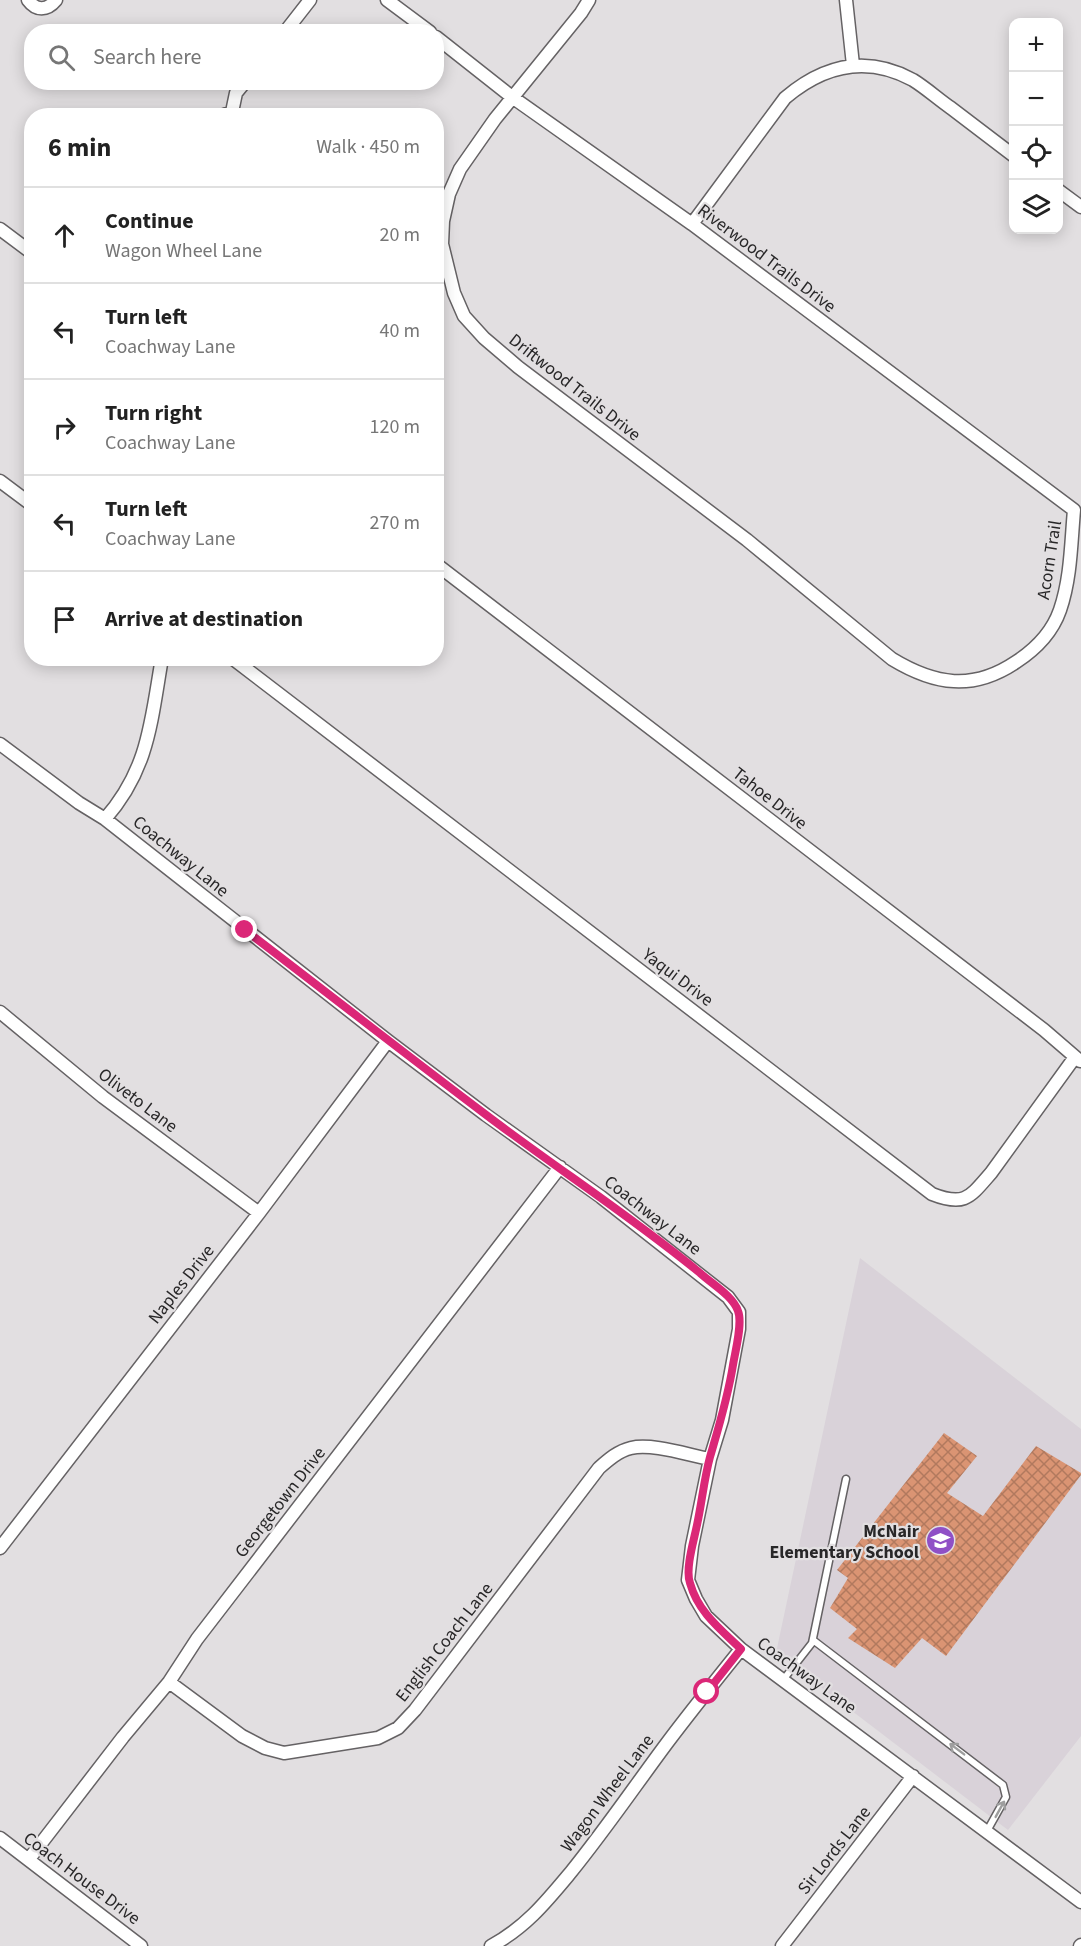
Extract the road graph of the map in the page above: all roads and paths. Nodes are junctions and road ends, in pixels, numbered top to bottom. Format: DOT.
graph roads {
  1 [pos="28,0"];
  2 [pos="56,0"];
  3 [pos="310,0"];
  4 [pos="387,0"];
  5 [pos="589,0"];
  6 [pos="846,0"];
  7 [pos="291,24"];
  8 [pos="419,24"];
  9 [pos="444,43"];
  10 [pos="853,65"];
  11 [pos="238,90"];
  12 [pos="512,97"];
  13 [pos="233,108"];
  14 [pos="1009,152"];
  15 [pos="1063,193"];
  16 [pos="1081,207"];
  17 [pos="444,216"];
  18 [pos="692,224"];
  19 [pos="0,229"];
  20 [pos="24,247"];
  21 [pos="444,256"];
  22 [pos="0,481"];
  23 [pos="24,499"];
  24 [pos="1078,510"];
  25 [pos="444,570"];
  26 [pos="161,666"];
  27 [pos="242,666"];
  28 [pos="969,682"];
  29 [pos="0,744"];
  30 [pos="105,819"];
  31 [pos="0,1012"];
  32 [pos="388,1041"];
  33 [pos="1078,1059"];
  34 [pos="560,1167"];
  35 [pos="259,1213"];
  36 [pos="710,1459"];
  37 [pos="846,1479"];
  38 [pos="0,1548"];
  39 [pos="813,1640"];
  40 [pos="741,1649"];
  41 [pos="783,1680"];
  42 [pos="169,1682"];
  43 [pos="914,1776"];
  44 [pos="987,1831"];
  45 [pos="0,1838"];
  46 [pos="29,1859"];
  47 [pos="1081,1902"];
  48 [pos="141,1946"];
  49 [pos="491,1946"];
  50 [pos="782,1946"];
  1 -- 2 [label="street"];
  3 -- 7 [label="street"];
  4 -- 8 [label="street"];
  5 -- 12 [label="street, Driftwood Trails Drive"];
  6 -- 10 [label="street"];
  9 -- 12 [label="street, Riverwood Trails Drive"];
  10 -- 14 [label="street"];
  10 -- 18 [label="street"];
  11 -- 13 [label="street"];
  12 -- 17 [label="street, Driftwood Trails Drive"];
  12 -- 18 [label="street, Riverwood Trails Drive"];
  15 -- 16 [label="street"];
  18 -- 24 [label="street, Riverwood Trails Drive"];
  19 -- 20 [label="street"];
  21 -- 28 [label="street, Driftwood Trails Drive"];
  22 -- 23 [label="street"];
  24 -- 28 [label="street, Acorn Trail"];
  25 -- 33 [label="street, Tahoe Drive"];
  26 -- 30 [label="street"];
  27 -- 33 [label="street, Yaqui Drive"];
  29 -- 30 [label="street, Coachway Lane"];
  30 -- 32 [label="street, Coachway Lane"];
  31 -- 35 [label="street, Oliveto Lane"];
  32 -- 34 [label="street, Coachway Lane"];
  32 -- 35 [label="street, Naples Drive"];
  34 -- 36 [label="street, Coachway Lane"];
  34 -- 42 [label="street, Georgetown Drive"];
  35 -- 38 [label="street, Naples Drive"];
  36 -- 40 [label="street, Coachway Lane"];
  36 -- 42 [label="street, English Coach Lane"];
  37 -- 39 [label="lane"];
  39 -- 41 [label="lane"];
  44 -- 39 [label="lane, one-way"];
  40 -- 41 [label="street, Coachway Lane"];
  40 -- 49 [label="street, Wagon Wheel Lane"];
  41 -- 43 [label="street, Coachway Lane"];
  42 -- 46 [label="street, Georgetown Drive"];
  43 -- 44 [label="street, Coachway Lane"];
  43 -- 50 [label="street, Sir Lords Lane"];
  44 -- 47 [label="street, Coachway Lane"];
  45 -- 46 [label="street, Coach House Drive"];
  46 -- 48 [label="street, Coach House Drive"];
}
